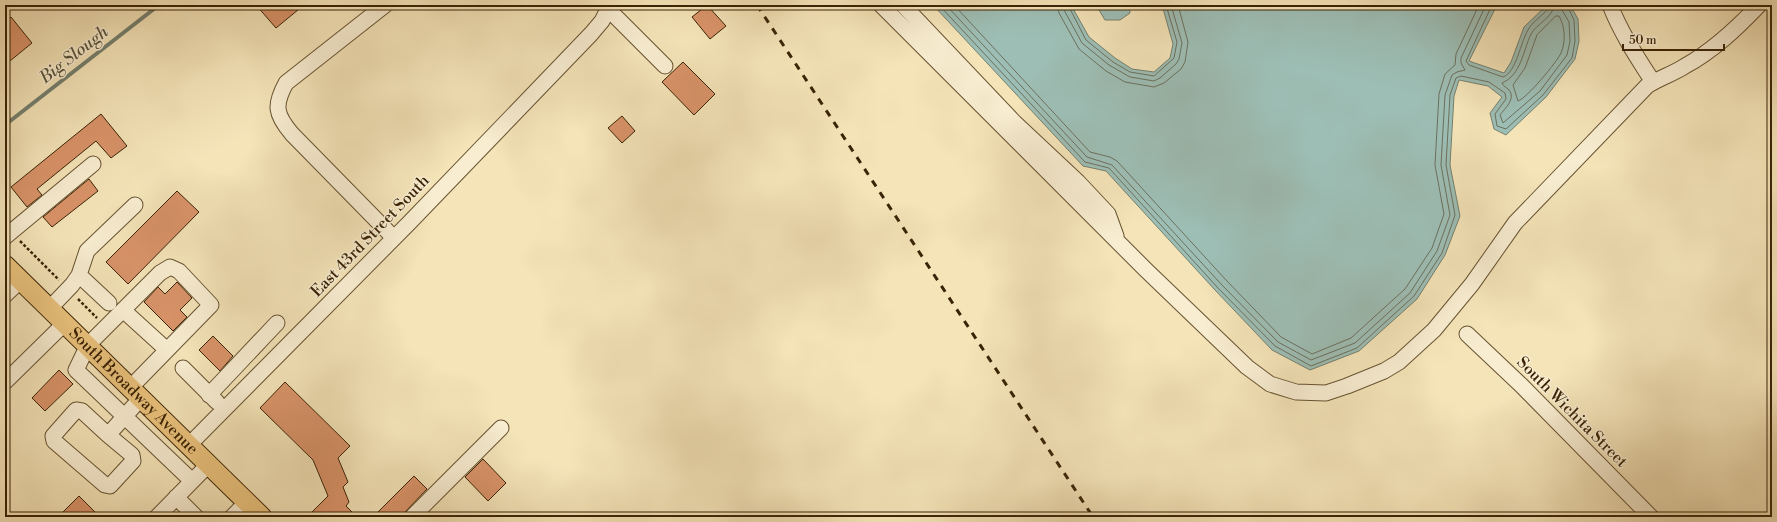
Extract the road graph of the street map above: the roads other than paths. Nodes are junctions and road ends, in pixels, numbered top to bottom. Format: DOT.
graph roads {
  1 [pos="385,5"];
  2 [pos="881,5"];
  3 [pos="903,5"];
  4 [pos="1610,5"];
  5 [pos="1759,5"];
  6 [pos="607,7"];
  7 [pos="666,66"];
  8 [pos="1654,82"];
  9 [pos="93,164"];
  10 [pos="135,205"];
  11 [pos="8,235"];
  12 [pos="394,238"];
  13 [pos="1119,242"];
  14 [pos="5,265"];
  15 [pos="79,275"];
  16 [pos="21,280"];
  17 [pos="5,295"];
  18 [pos="109,303"];
  19 [pos="50,308"];
  20 [pos="123,310"];
  21 [pos="64,323"];
  22 [pos="277,323"];
  23 [pos="1467,334"];
  24 [pos="88,345"];
  25 [pos="167,350"];
  26 [pos="183,368"];
  27 [pos="115,372"];
  28 [pos="5,382"];
  29 [pos="97,390"];
  30 [pos="136,393"];
  31 [pos="209,394"];
  32 [pos="224,410"];
  33 [pos="124,416"];
  34 [pos="500,428"];
  35 [pos="108,435"];
  36 [pos="189,445"];
  37 [pos="209,464"];
  38 [pos="192,481"];
  39 [pos="176,497"];
  40 [pos="247,502"];
  41 [pos="157,517"];
  42 [pos="196,517"];
  43 [pos="232,517"];
  44 [pos="262,517"];
  45 [pos="412,517"];
  46 [pos="1651,517"];
  1 -- 12 [label="street"];
  2 -- 13 [label="street"];
  3 -- 13 [label="street"];
  4 -- 8 [label="street"];
  5 -- 8 [label="street"];
  6 -- 7 [label="street"];
  6 -- 12 [label="street, East 43rd Street South"];
  8 -- 13 [label="street"];
  9 -- 11 [label="street"];
  10 -- 15 [label="street"];
  12 -- 32 [label="street, East 43rd Street South"];
  14 -- 16 [label="main road, South Broadway Avenue"];
  15 -- 18 [label="street"];
  15 -- 19 [label="street"];
  16 -- 17 [label="street"];
  16 -- 19 [label="main road, South Broadway Avenue"];
  19 -- 21 [label="main road, South Broadway Avenue"];
  20 -- 24 [label="street"];
  20 -- 25 [label="street"];
  20 -- 25 [label="street"];
  21 -- 24 [label="main road, South Broadway Avenue"];
  21 -- 28 [label="street"];
  22 -- 31 [label="street"];
  23 -- 46 [label="street, South Wichita Street"];
  24 -- 27 [label="main road, South Broadway Avenue"];
  24 -- 29 [label="street"];
  25 -- 30 [label="street"];
  26 -- 31 [label="street"];
  27 -- 29 [label="street"];
  27 -- 30 [label="main road, South Broadway Avenue"];
  29 -- 33 [label="street"];
  30 -- 33 [label="street"];
  30 -- 36 [label="main road, South Broadway Avenue"];
  31 -- 32 [label="street"];
  32 -- 36 [label="street, East 43rd Street South"];
  33 -- 35 [label="street"];
  33 -- 38 [label="street"];
  34 -- 45 [label="street"];
  35 -- 35 [label="street"];
  36 -- 37 [label="main road, South Broadway Avenue"];
  37 -- 38 [label="street"];
  37 -- 40 [label="main road, South Broadway Avenue"];
  38 -- 39 [label="street"];
  39 -- 41 [label="street"];
  39 -- 42 [label="street"];
  40 -- 43 [label="street"];
  40 -- 44 [label="main road, South Broadway Avenue"];
}
